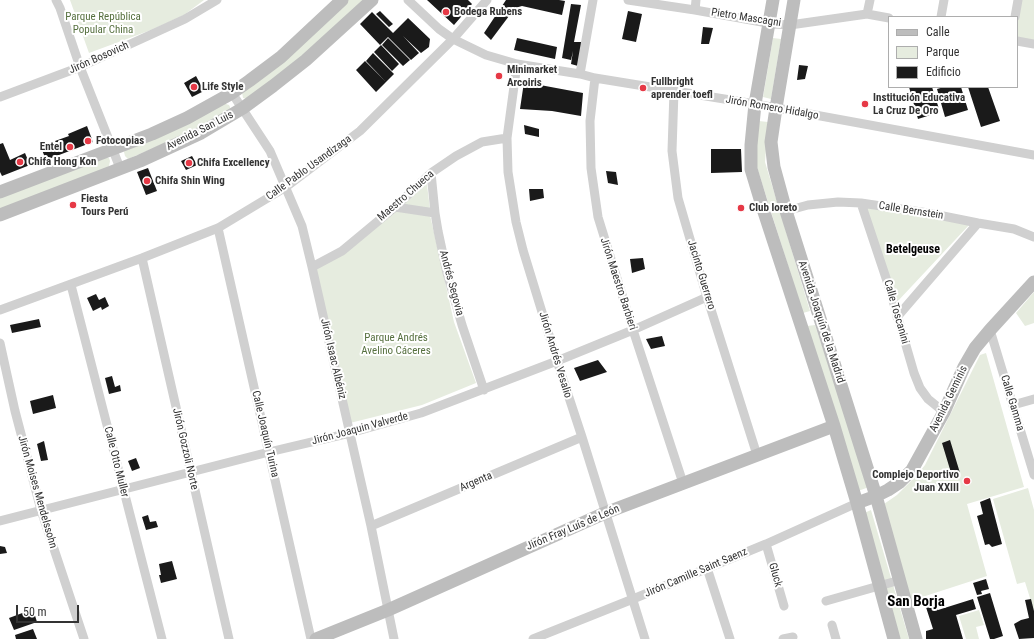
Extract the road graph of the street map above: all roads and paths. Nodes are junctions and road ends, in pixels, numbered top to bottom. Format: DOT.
graph roads {
  1 [pos="56,0"];
  2 [pos="216,0"];
  3 [pos="342,0"];
  4 [pos="372,0"];
  5 [pos="408,0"];
  6 [pos="487,0"];
  7 [pos="593,0"];
  8 [pos="628,0"];
  9 [pos="696,0"];
  10 [pos="773,0"];
  11 [pos="794,0"];
  12 [pos="870,0"];
  13 [pos="944,0"];
  14 [pos="1018,0"];
  15 [pos="695,10"];
  16 [pos="867,14"];
  17 [pos="941,16"];
  18 [pos="1015,16"];
  19 [pos="888,18"];
  20 [pos="768,23"];
  21 [pos="790,24"];
  22 [pos="453,39"];
  23 [pos="1018,41"];
  24 [pos="1034,44"];
  25 [pos="517,64"];
  26 [pos="80,67"];
  27 [pos="580,74"];
  28 [pos="595,78"];
  29 [pos="674,91"];
  30 [pos="232,93"];
  31 [pos="0,97"];
  32 [pos="755,104"];
  33 [pos="243,108"];
  34 [pos="776,108"];
  35 [pos="507,138"];
  36 [pos="112,149"];
  37 [pos="1034,155"];
  38 [pos="120,168"];
  39 [pos="431,173"];
  40 [pos="286,187"];
  41 [pos="0,192"];
  42 [pos="862,203"];
  43 [pos="395,207"];
  44 [pos="786,211"];
  45 [pos="435,213"];
  46 [pos="0,215"];
  47 [pos="978,223"];
  48 [pos="218,228"];
  49 [pos="1034,237"];
  50 [pos="142,258"];
  51 [pos="312,267"];
  52 [pos="1034,282"];
  53 [pos="70,284"];
  54 [pos="707,297"];
  55 [pos="0,310"];
  56 [pos="820,318"];
  57 [pos="897,318"];
  58 [pos="800,323"];
  59 [pos="633,330"];
  60 [pos="990,330"];
  61 [pos="0,343"];
  62 [pos="2,359"];
  63 [pos="557,361"];
  64 [pos="484,390"];
  65 [pos="1034,399"];
  66 [pos="1013,405"];
  67 [pos="944,412"];
  68 [pos="834,426"];
  69 [pos="350,433"];
  70 [pos="582,437"];
  71 [pos="269,452"];
  72 [pos="757,455"];
  73 [pos="191,472"];
  74 [pos="1034,475"];
  75 [pos="683,483"];
  76 [pos="123,489"];
  77 [pos="876,496"];
  78 [pos="857,503"];
  79 [pos="41,510"];
  80 [pos="606,514"];
  81 [pos="0,521"];
  82 [pos="371,526"];
  83 [pos="766,544"];
  84 [pos="707,568"];
  85 [pos="900,580"];
  86 [pos="879,586"];
  87 [pos="633,599"];
  88 [pos="826,601"];
  89 [pos="784,606"];
  90 [pos="388,610"];
  91 [pos="832,626"];
  92 [pos="554,635"];
  93 [pos="793,637"];
  94 [pos="84,639"];
  95 [pos="162,639"];
  96 [pos="229,639"];
  97 [pos="311,639"];
  98 [pos="316,639"];
  99 [pos="394,639"];
  100 [pos="533,639"];
  101 [pos="646,639"];
  102 [pos="730,639"];
  103 [pos="783,639"];
  104 [pos="836,639"];
  105 [pos="894,639"];
  106 [pos="916,639"];
  1 -- 26 [label="street"];
  2 -- 26 [label="street, Jirón Bosovich"];
  3 -- 30 [label="street, Avenida San Luis"];
  4 -- 33 [label="street, Avenida San Luis"];
  5 -- 22 [label="street, Jirón Romero Hidalgo"];
  6 -- 22 [label="street, Calle Pablo Usandizaga"];
  7 -- 27 [label="street"];
  8 -- 15 [label="street, Pietro Mascagni"];
  9 -- 15 [label="street"];
  10 -- 20 [label="street, Avenida Joaquín de la Madrid"];
  11 -- 21 [label="street, Avenida Joaquín de la Madrid"];
  12 -- 16 [label="street"];
  13 -- 17 [label="street"];
  14 -- 18 [label="street"];
  15 -- 20 [label="street, Pietro Mascagni"];
  16 -- 19 [label="street, Pietro Mascagni"];
  16 -- 21 [label="street, Pietro Mascagni"];
  20 -- 21 [label="street, Pietro Mascagni"];
  20 -- 32 [label="street, Avenida Joaquín de la Madrid"];
  21 -- 34 [label="street, Avenida Joaquín de la Madrid"];
  22 -- 25 [label="street, Jirón Romero Hidalgo"];
  22 -- 40 [label="street, Calle Pablo Usandizaga"];
  23 -- 24 [label="street"];
  25 -- 27 [label="street, Jirón Romero Hidalgo"];
  25 -- 35 [label="street, Jirón Andrés Vesalio"];
  26 -- 31 [label="street, Jirón Bosovich"];
  26 -- 36 [label="street"];
  27 -- 28 [label="street, Jirón Romero Hidalgo"];
  28 -- 29 [label="street, Jirón Romero Hidalgo"];
  28 -- 59 [label="street, Jirón Maestro Barbieri"];
  29 -- 32 [label="street, Jirón Romero Hidalgo"];
  29 -- 54 [label="street, Jacinto Guerrero"];
  30 -- 33 [label="street, Jirón Isaac Albéniz"];
  30 -- 36 [label="street, Avenida San Luis"];
  32 -- 34 [label="street, Jirón Romero Hidalgo"];
  32 -- 58 [label="street, Avenida Joaquín de la Madrid"];
  33 -- 38 [label="street, Avenida San Luis"];
  33 -- 40 [label="street, Jirón Isaac Albéniz"];
  34 -- 37 [label="street, Jirón Romero Hidalgo"];
  34 -- 44 [label="street, Avenida Joaquín de la Madrid"];
  35 -- 39 [label="street, Maestro Chueca"];
  35 -- 63 [label="street, Jirón Andrés Vesalio"];
  36 -- 38 [label="street"];
  36 -- 41 [label="street, Avenida San Luis"];
  38 -- 46 [label="street, Avenida San Luis"];
  39 -- 43 [label="street, Maestro Chueca"];
  39 -- 45 [label="street, Andrés Segovia"];
  40 -- 48 [label="street, Calle Pablo Usandizaga"];
  40 -- 51 [label="street, Jirón Isaac Albéniz"];
  42 -- 44 [label="street, Calle Bernstein"];
  42 -- 47 [label="street, Calle Bernstein"];
  42 -- 57 [label="street, Calle Toscanini"];
  43 -- 45 [label="street"];
  43 -- 51 [label="street, Maestro Chueca"];
  44 -- 56 [label="street, Avenida Joaquín de la Madrid"];
  45 -- 64 [label="street, Andrés Segovia"];
  47 -- 49 [label="street, Calle Bernstein"];
  47 -- 57 [label="street"];
  48 -- 50 [label="street, Calle Pablo Usandizaga"];
  48 -- 71 [label="street, Calle Joaquín Turina"];
  50 -- 53 [label="street, Calle Pablo Usandizaga"];
  50 -- 73 [label="street, Jirón Gozzoli Norte"];
  51 -- 69 [label="street, Jirón Isaac Albéniz"];
  52 -- 60 [label="street, Avenida Geminis"];
  53 -- 55 [label="street, Calle Pablo Usandizaga"];
  53 -- 76 [label="street, Calle Otto Muller"];
  54 -- 59 [label="street, Jirón Joaquin Valverde"];
  54 -- 72 [label="street, Jacinto Guerrero"];
  56 -- 58 [label="street"];
  56 -- 77 [label="street, Avenida Joaquín de la Madrid"];
  57 -- 67 [label="street, Calle Toscanini"];
  58 -- 68 [label="street, Avenida Joaquín de la Madrid"];
  59 -- 63 [label="street, Jirón Joaquin Valverde"];
  59 -- 75 [label="street, Jirón Maestro Barbieri"];
  60 -- 66 [label="street, Calle Gamma"];
  60 -- 67 [label="street, Avenida Geminis"];
  61 -- 62 [label="street, Jirón Moises Mendelssohn"];
  62 -- 79 [label="street, Jirón Moises Mendelssohn"];
  63 -- 64 [label="street, Jirón Joaquin Valverde"];
  63 -- 70 [label="street, Jirón Andrés Vesalio"];
  64 -- 69 [label="street, Jirón Joaquin Valverde"];
  65 -- 66 [label="street"];
  66 -- 74 [label="street, Calle Gamma"];
  67 -- 77 [label="street, Avenida Geminis"];
  68 -- 72 [label="street, Jirón Fray Luís de León"];
  68 -- 78 [label="street, Avenida Joaquín de la Madrid"];
  69 -- 71 [label="street, Jirón Joaquin Valverde"];
  69 -- 82 [label="street, Jirón Isaac Albéniz"];
  70 -- 80 [label="street, Jirón Andrés Vesalio"];
  70 -- 82 [label="street, Argenta"];
  71 -- 73 [label="street, Jirón Joaquin Valverde"];
  71 -- 97 [label="street, Calle Joaquín Turina"];
  72 -- 75 [label="street, Jirón Fray Luís de León"];
  73 -- 76 [label="street, Jirón Joaquin Valverde"];
  73 -- 96 [label="street, Jirón Gozzoli Norte"];
  75 -- 80 [label="street, Jirón Fray Luís de León"];
  76 -- 79 [label="street, Jirón Joaquin Valverde"];
  76 -- 95 [label="street, Calle Otto Muller"];
  77 -- 78 [label="street, Avenida Geminis"];
  77 -- 85 [label="street, Avenida Joaquín de la Madrid"];
  78 -- 83 [label="street, Jirón Camille Saint Saenz"];
  78 -- 86 [label="street, Avenida Joaquín de la Madrid"];
  79 -- 81 [label="street, Jirón Joaquin Valverde"];
  79 -- 94 [label="street, Jirón Moises Mendelssohn"];
  80 -- 87 [label="street, Jirón Andrés Vesalio"];
  80 -- 90 [label="street, Jirón Fray Luís de León"];
  82 -- 90 [label="street, Jirón Isaac Albéniz"];
  83 -- 84 [label="street, Jirón Camille Saint Saenz"];
  83 -- 89 [label="street, Gluck"];
  84 -- 87 [label="street, Jirón Camille Saint Saenz"];
  84 -- 102 [label="street"];
  85 -- 86 [label="street"];
  85 -- 106 [label="street, Avenida Joaquín de la Madrid"];
  86 -- 88 [label="street"];
  86 -- 105 [label="street, Avenida Joaquín de la Madrid"];
  87 -- 92 [label="street, Jirón Camille Saint Saenz"];
  87 -- 101 [label="street, Jirón Andrés Vesalio"];
  90 -- 98 [label="street, Jirón Fray Luís de León"];
  90 -- 99 [label="street, Jirón Isaac Albéniz"];
  91 -- 104 [label="street"];
  92 -- 100 [label="street, Jirón Camille Saint Saenz"];
  93 -- 103 [label="street"];
}
